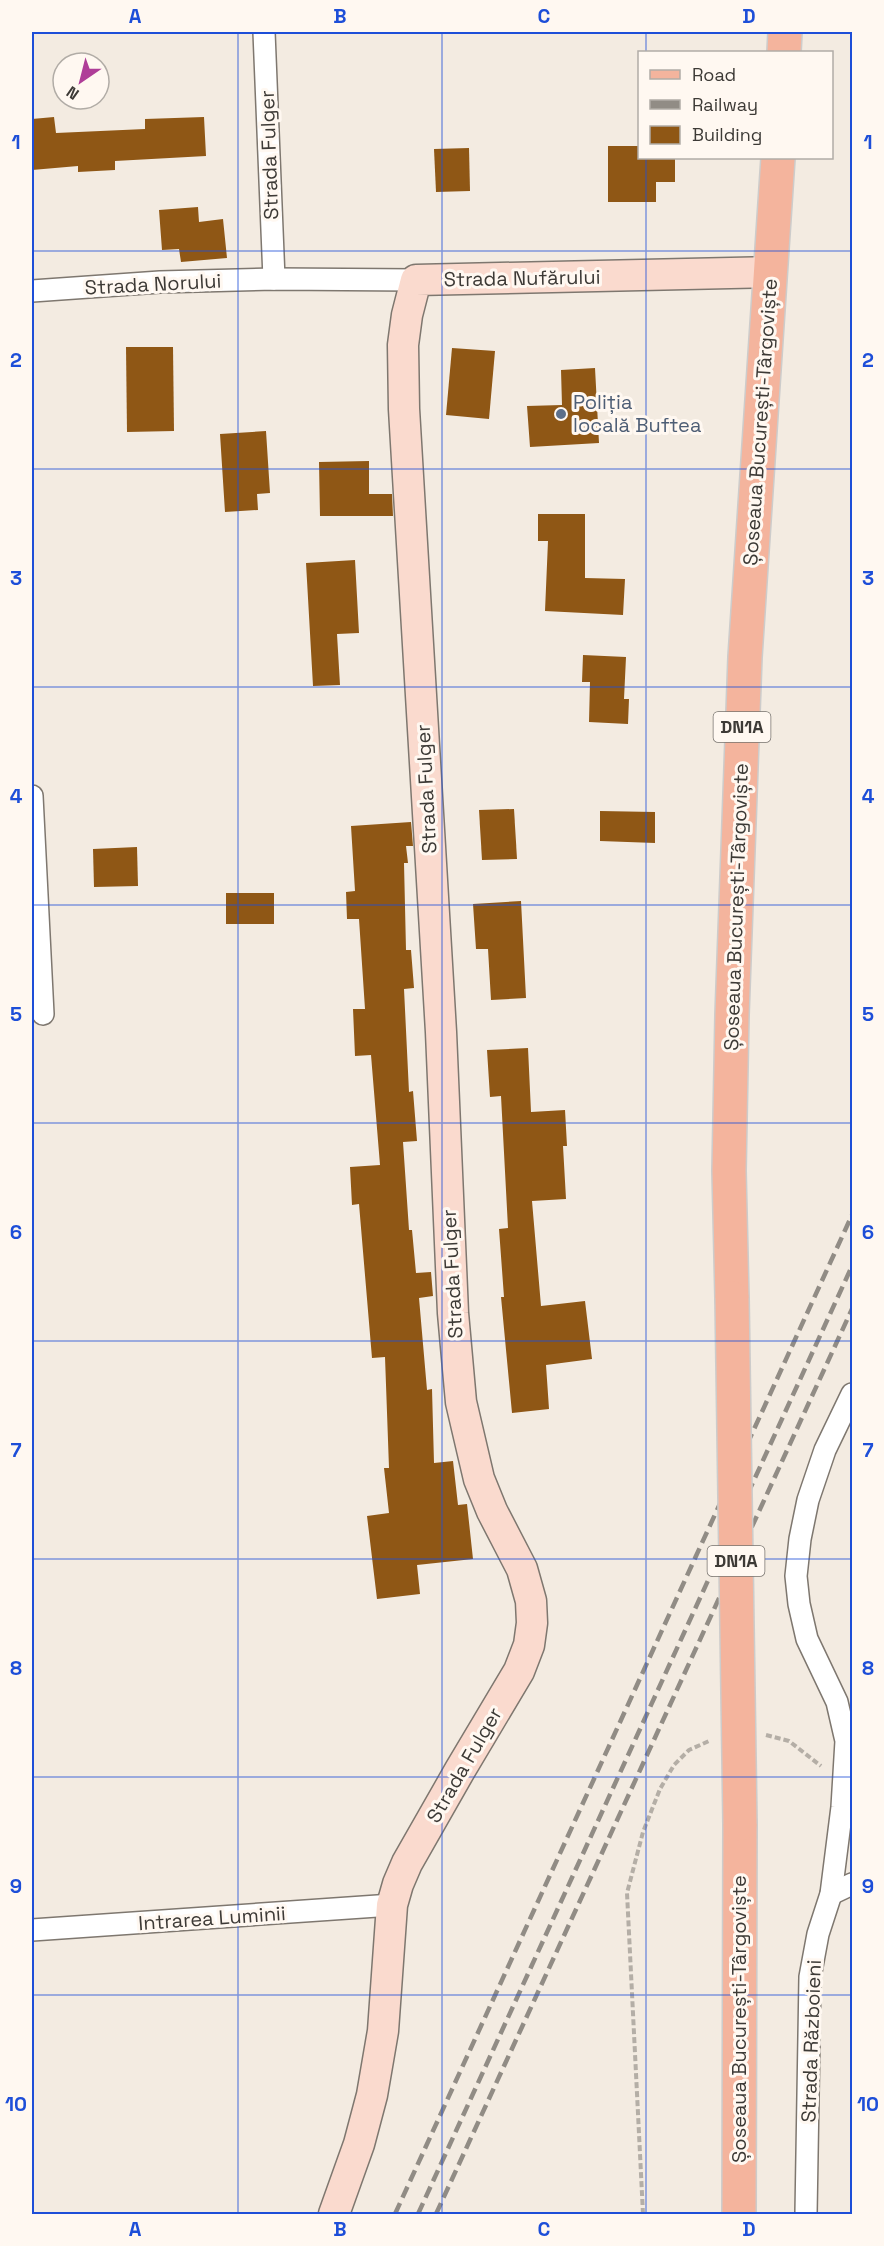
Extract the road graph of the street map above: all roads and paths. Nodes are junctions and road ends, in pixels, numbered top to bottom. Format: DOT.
graph roads {
  1 [pos="264,32"];
  2 [pos="785,32"];
  3 [pos="784,51"];
  4 [pos="778,159"];
  5 [pos="770,272"];
  6 [pos="274,279"];
  7 [pos="416,280"];
  8 [pos="32,291"];
  9 [pos="32,796"];
  10 [pos="43,1014"];
  11 [pos="852,1394"];
  12 [pos="755,1733"];
  13 [pos="713,1739"];
  14 [pos="844,1787"];
  15 [pos="852,1884"];
  16 [pos="831,1894"];
  17 [pos="392,1905"];
  18 [pos="32,1930"];
  19 [pos="334,2214"];
  20 [pos="644,2214"];
  21 [pos="739,2214"];
  22 [pos="806,2214"];
  1 -- 6 [label="street, Strada Fulger"];
  2 -- 3 [label="main road"];
  4 -- 5 [label="main road, Șoseaua București-Târgoviște / DN1A"];
  5 -- 7 [label="street, Strada Nufărului"];
  5 -- 21 [label="main road, Șoseaua București-Târgoviște / DN1A, bridge"];
  6 -- 7 [label="street, Strada Nufărului"];
  6 -- 8 [label="street, Strada Norului"];
  7 -- 17 [label="street, Strada Fulger"];
  9 -- 10 [label="street"];
  11 -- 14 [label="street, Strada Războieni"];
  12 -- 14 [label="path"];
  13 -- 20 [label="path"];
  14 -- 16 [label="street, Strada Războieni"];
  15 -- 16 [label="street"];
  16 -- 22 [label="street, Strada Războieni"];
  17 -- 18 [label="street, Intrarea Luminii"];
  17 -- 19 [label="street, Strada Fulger"];
}
